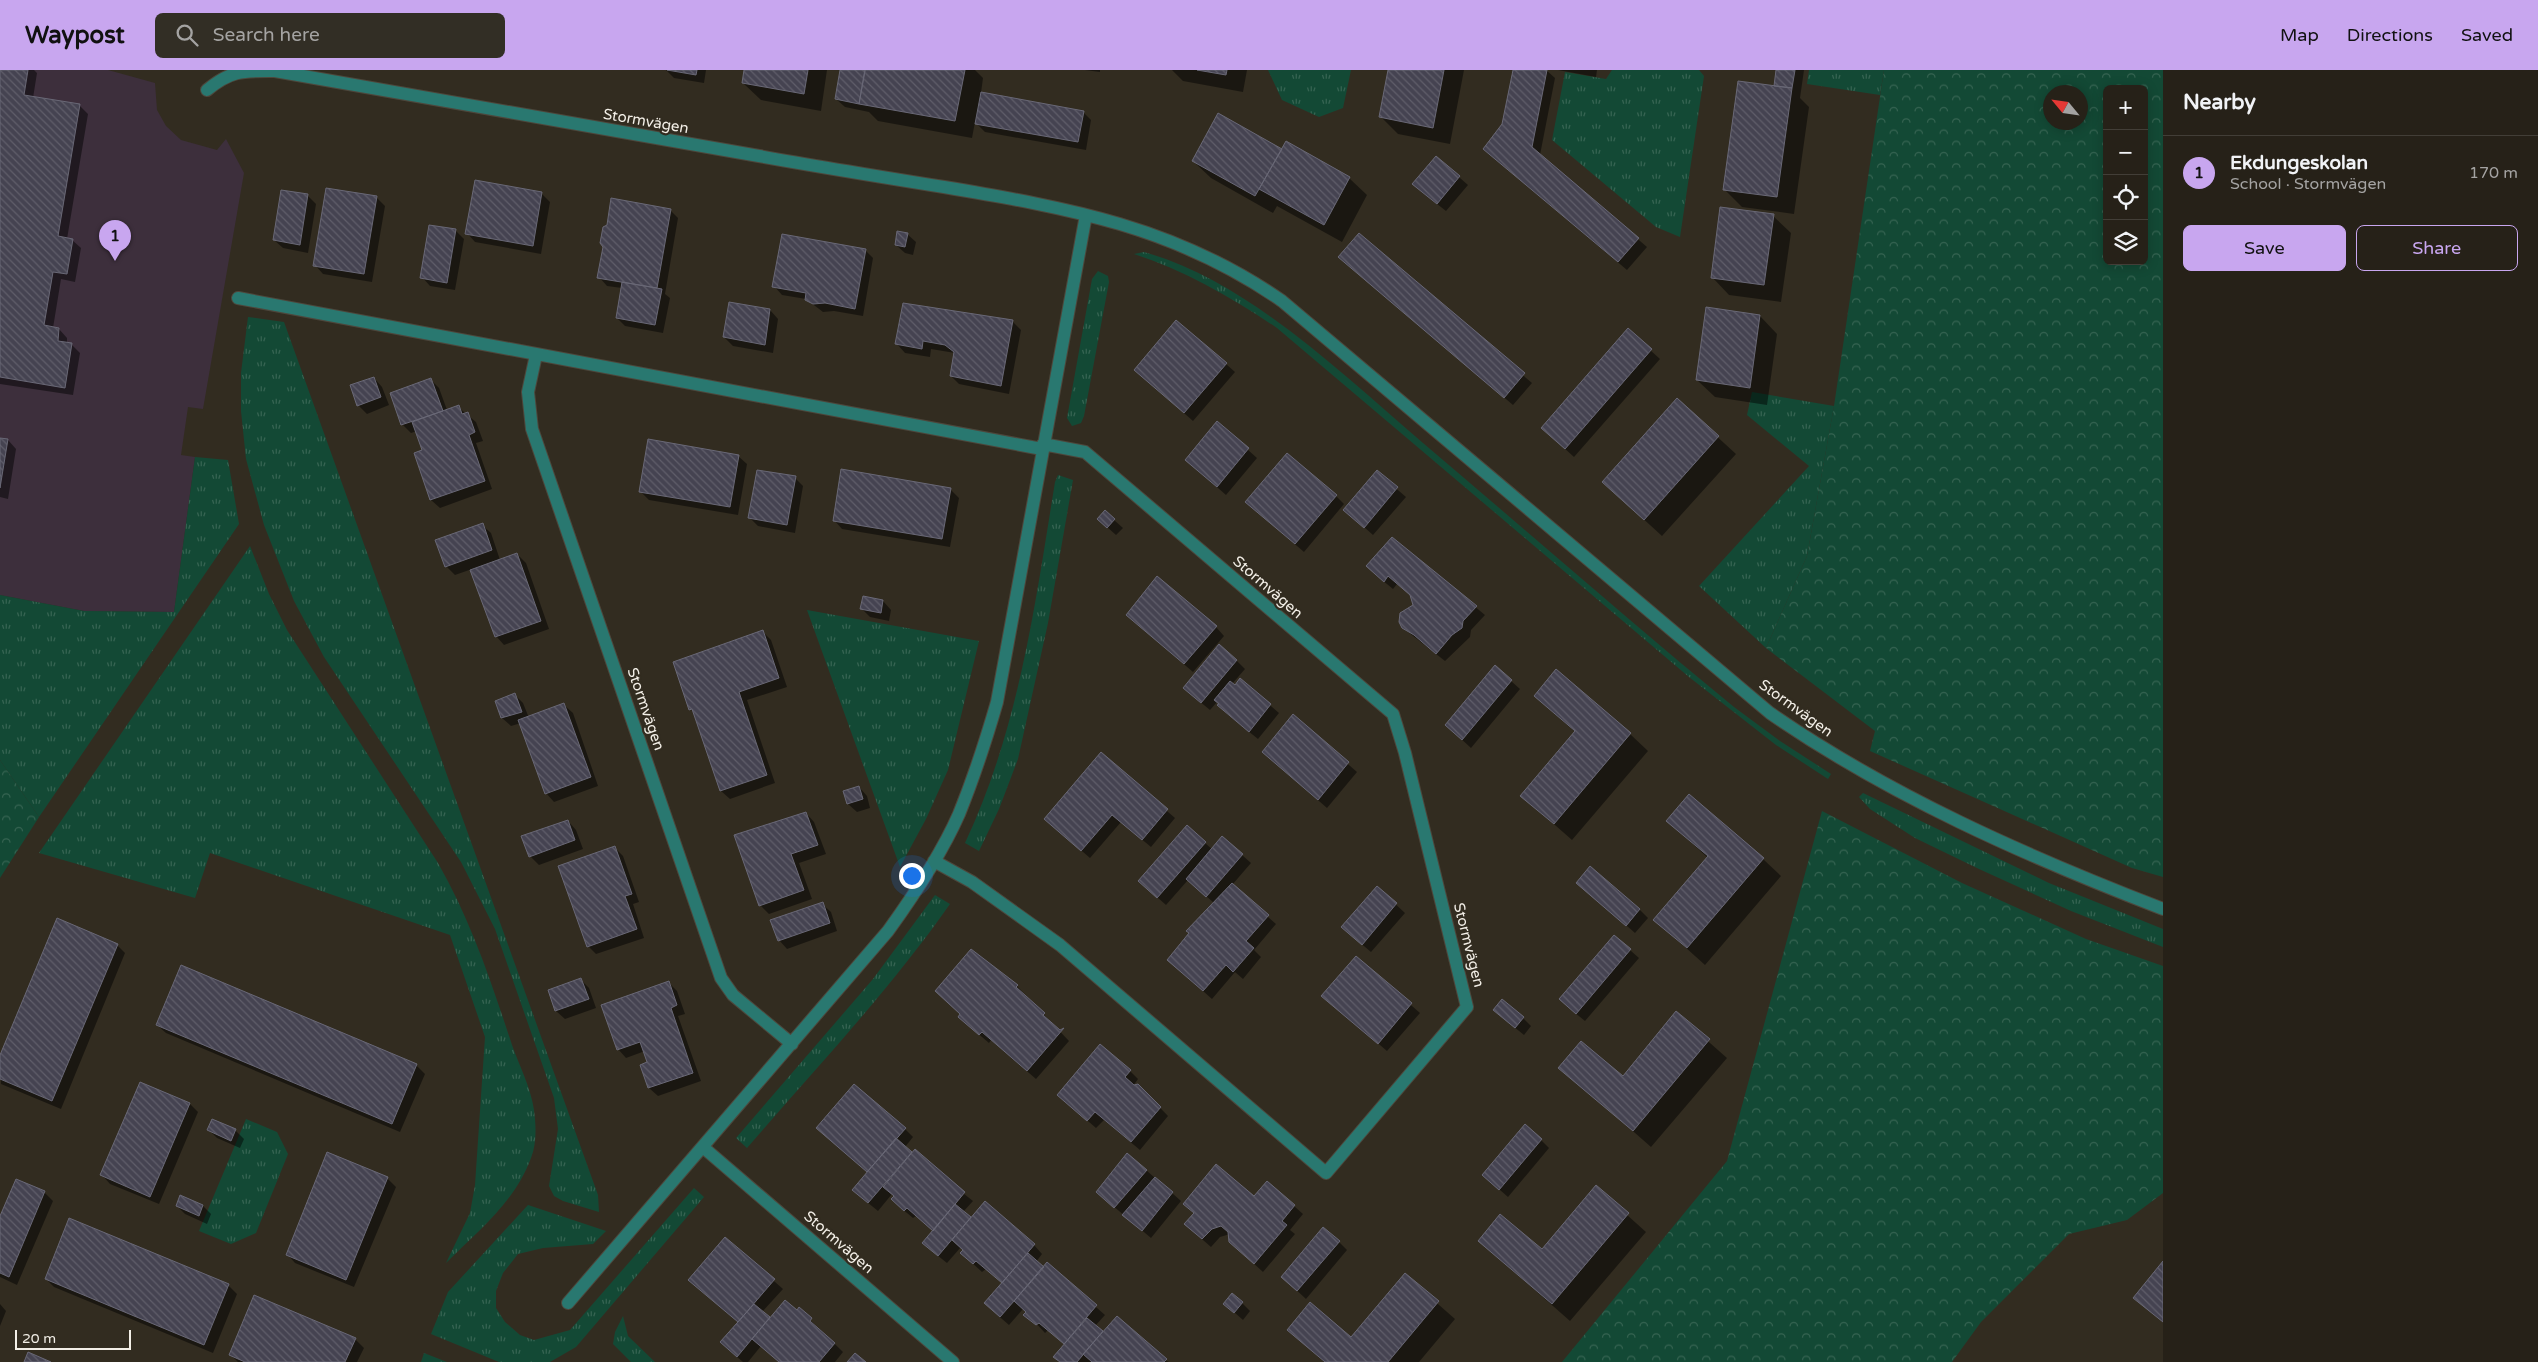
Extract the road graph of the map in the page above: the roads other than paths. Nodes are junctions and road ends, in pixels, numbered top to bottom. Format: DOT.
graph roads {
  1 [pos="207,90"];
  2 [pos="1086,214"];
  3 [pos="238,298"];
  4 [pos="536,355"];
  5 [pos="1043,446"];
  6 [pos="934,861"];
  7 [pos="2163,908"];
  8 [pos="792,1044"];
  9 [pos="704,1148"];
  10 [pos="568,1303"];
  11 [pos="953,1362"];
  1 -- 2 [label="street, Stormvägen"];
  2 -- 5 [label="street"];
  2 -- 7 [label="street, Stormvägen"];
  3 -- 4 [label="street, Stormvägen"];
  4 -- 5 [label="street, Stormvägen"];
  4 -- 8 [label="street, Stormvägen"];
  5 -- 6 [label="street"];
  5 -- 6 [label="street, Stormvägen"];
  6 -- 8 [label="street"];
  8 -- 9 [label="street"];
  9 -- 10 [label="street"];
  9 -- 11 [label="street, Stormvägen"];
}
